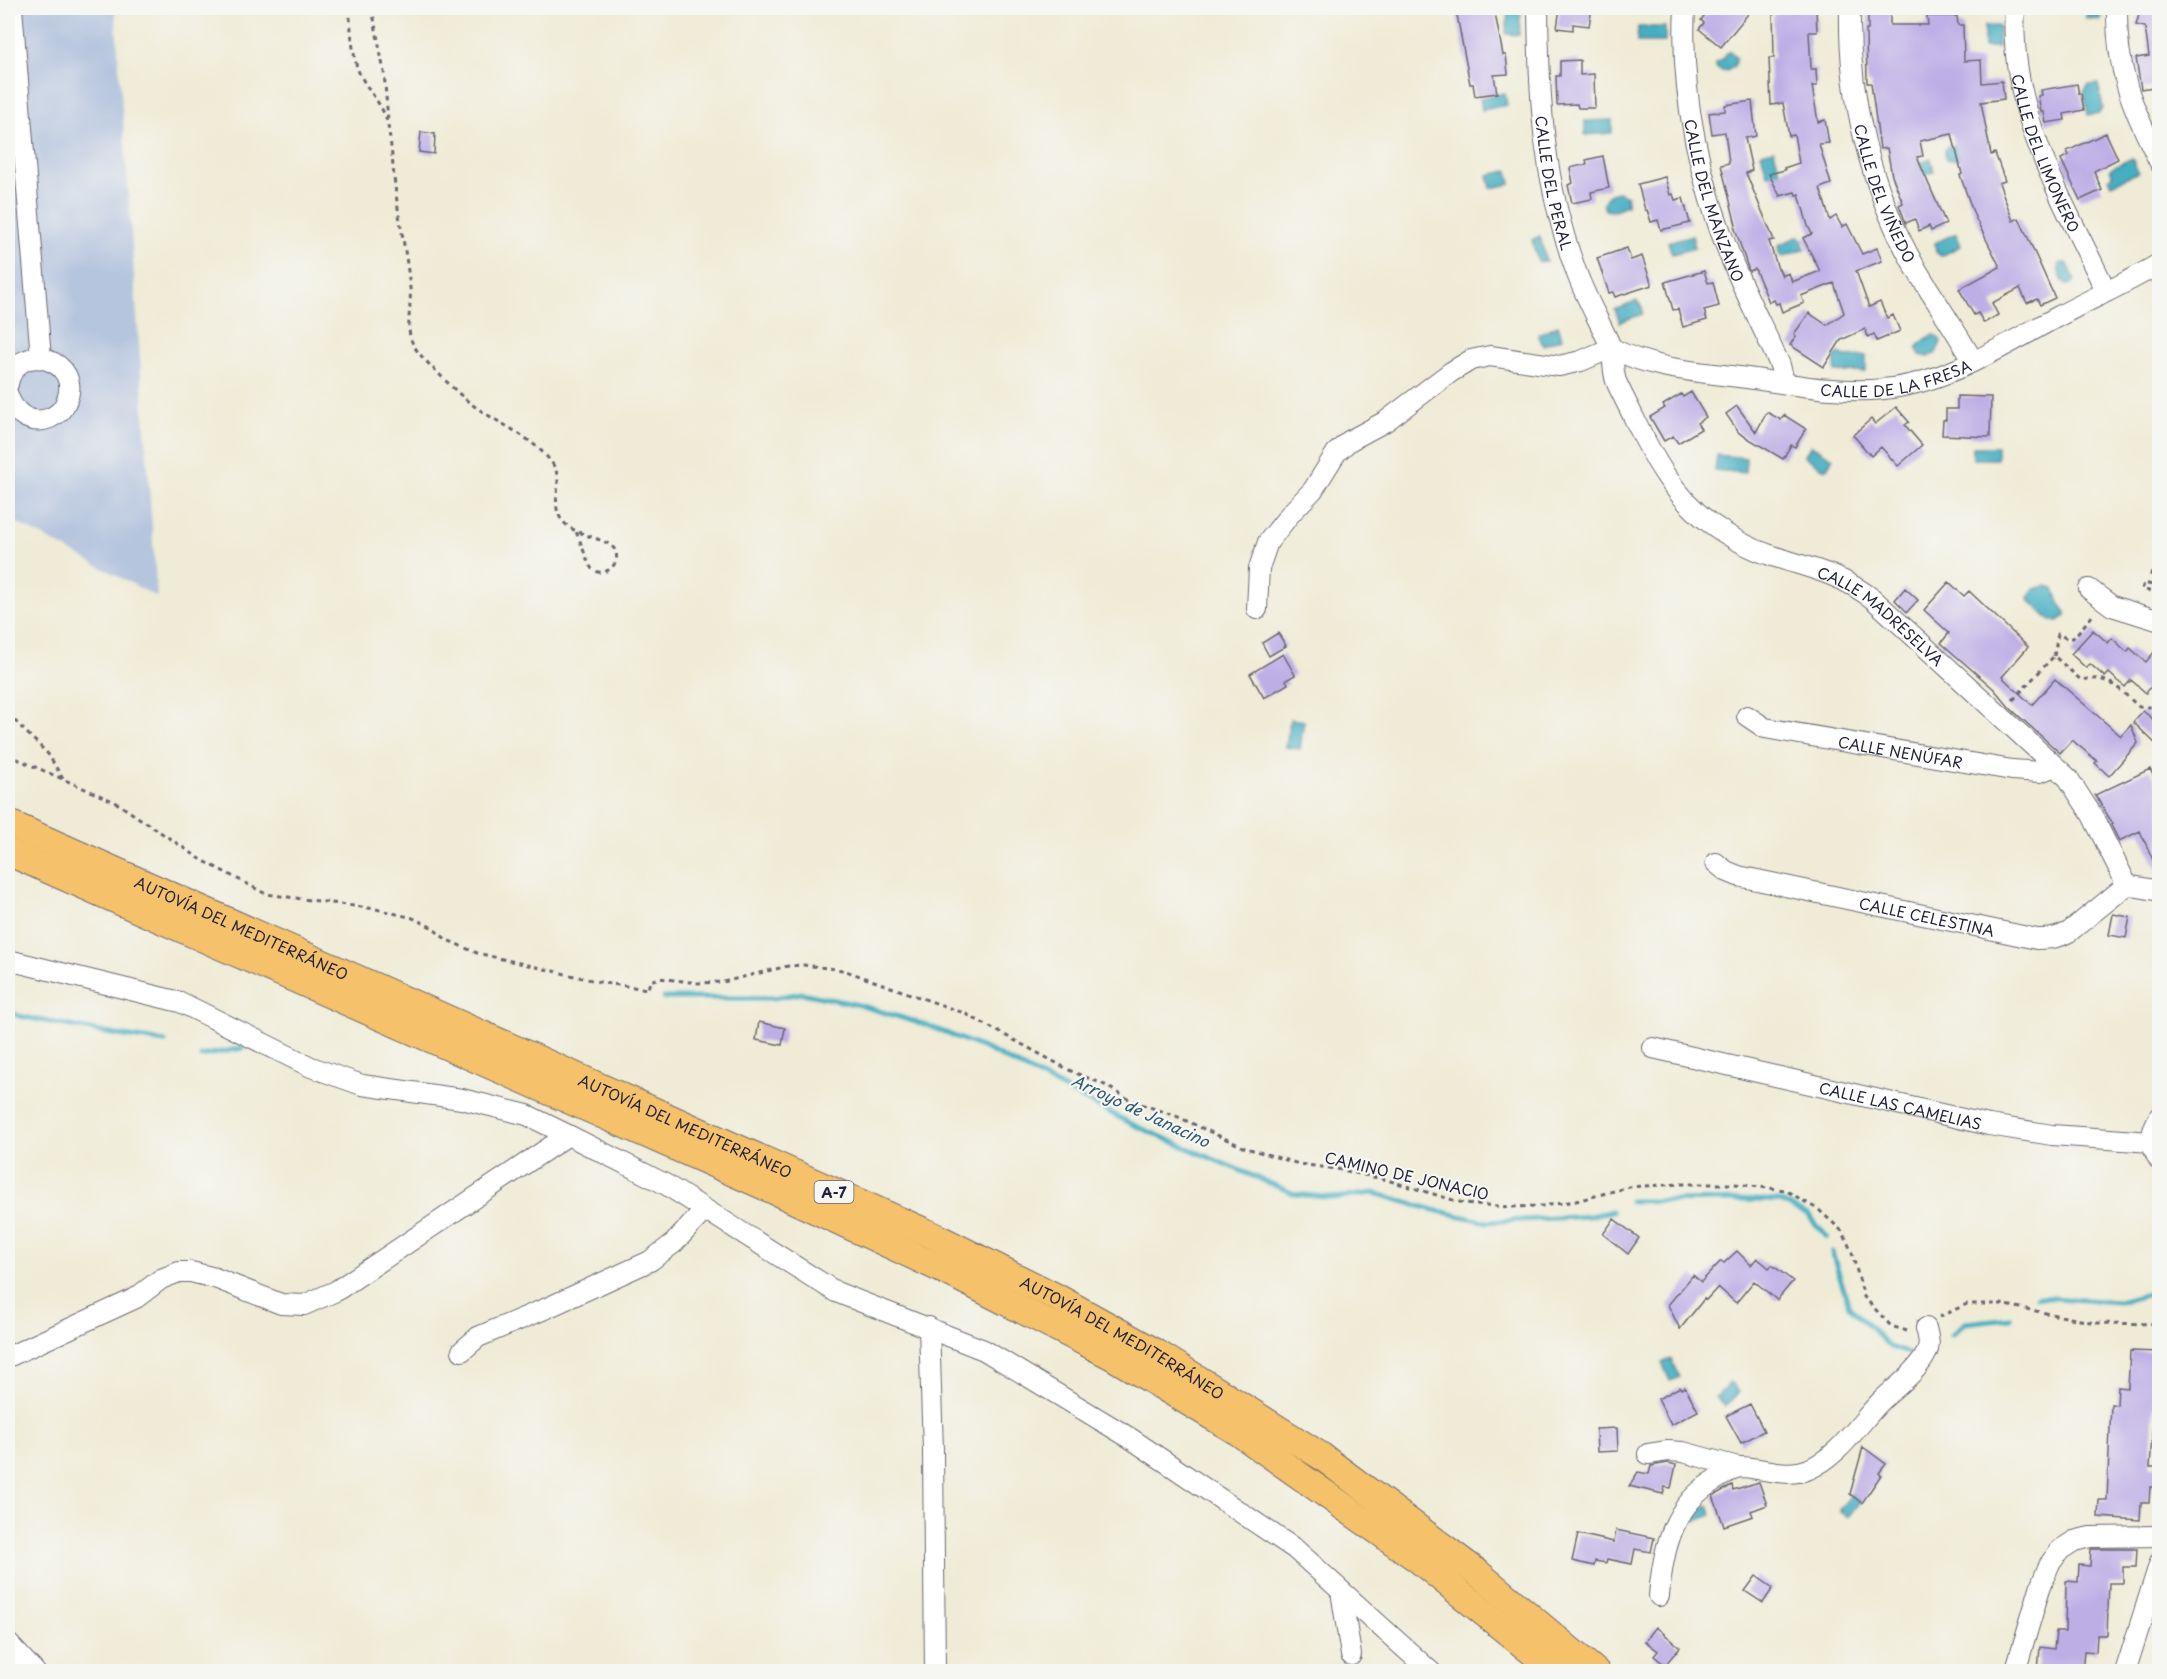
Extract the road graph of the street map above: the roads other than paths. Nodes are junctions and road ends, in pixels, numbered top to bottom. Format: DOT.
graph roads {
  1 [pos="12,8"];
  2 [pos="1538,8"];
  3 [pos="1685,8"];
  4 [pos="1850,8"];
  5 [pos="2015,8"];
  6 [pos="2117,8"];
  7 [pos="2160,163"];
  8 [pos="2160,262"];
  9 [pos="2106,291"];
  10 [pos="1611,348"];
  11 [pos="40,358"];
  12 [pos="1973,361"];
  13 [pos="1784,383"];
  14 [pos="8,384"];
  15 [pos="2089,589"];
  16 [pos="1257,609"];
  17 [pos="2160,621"];
  18 [pos="1747,716"];
  19 [pos="2055,766"];
  20 [pos="8,823"];
  21 [pos="8,852"];
  22 [pos="1716,863"];
  23 [pos="2127,885"];
  24 [pos="2160,891"];
  25 [pos="8,960"];
  26 [pos="1653,1048"];
  27 [pos="2160,1117"];
  28 [pos="568,1135"];
  29 [pos="2151,1142"];
  30 [pos="2160,1161"];
  31 [pos="705,1210"];
  32 [pos="929,1327"];
  33 [pos="1926,1328"];
  34 [pos="462,1351"];
  35 [pos="8,1357"];
  36 [pos="1648,1454"];
  37 [pos="1738,1467"];
  38 [pos="2160,1536"];
  39 [pos="2160,1562"];
  40 [pos="1341,1591"];
  41 [pos="1659,1596"];
  42 [pos="8,1643"];
  43 [pos="1351,1655"];
  44 [pos="35,1671"];
  45 [pos="936,1671"];
  46 [pos="1431,1671"];
  47 [pos="1557,1671"];
  48 [pos="1596,1671"];
  49 [pos="2015,1671"];
  50 [pos="2125,1671"];
  1 -- 11 [label="street"];
  2 -- 10 [label="street, CALLE DEL PERAL"];
  3 -- 13 [label="street, CALLE DEL MANZANO"];
  4 -- 12 [label="street, CALLE DEL VIÑEDO"];
  5 -- 9 [label="street, CALLE DEL LIMONERO"];
  6 -- 7 [label="street"];
  8 -- 9 [label="street, CALLE DE LA FRESA"];
  9 -- 12 [label="street, CALLE DE LA FRESA"];
  10 -- 13 [label="street, CALLE DE LA FRESA"];
  10 -- 16 [label="street"];
  10 -- 19 [label="street, CALLE MADRESELVA"];
  11 -- 14 [label="street"];
  11 -- 14 [label="street"];
  12 -- 13 [label="street, CALLE DE LA FRESA"];
  15 -- 17 [label="street"];
  18 -- 19 [label="street, CALLE NENÚFAR"];
  19 -- 23 [label="street, CALLE MADRESELVA"];
  20 -- 48 [label="highway, AUTOVÍA DEL MEDITERRÁNEO / A-7"];
  21 -- 47 [label="highway, AUTOVÍA DEL MEDITERRÁNEO / A-7"];
  22 -- 23 [label="street, CALLE CELESTINA"];
  23 -- 24 [label="street"];
  25 -- 28 [label="street"];
  26 -- 29 [label="street, CALLE LAS CAMELIAS"];
  27 -- 29 [label="street"];
  28 -- 31 [label="street"];
  28 -- 35 [label="street"];
  29 -- 30 [label="street"];
  31 -- 32 [label="street"];
  31 -- 34 [label="street"];
  32 -- 40 [label="street"];
  32 -- 45 [label="street"];
  33 -- 37 [label="street"];
  36 -- 37 [label="street"];
  37 -- 41 [label="street"];
  38 -- 49 [label="street"];
  39 -- 50 [label="street"];
  40 -- 43 [label="street"];
  40 -- 46 [label="street"];
  42 -- 44 [label="street"];
}
